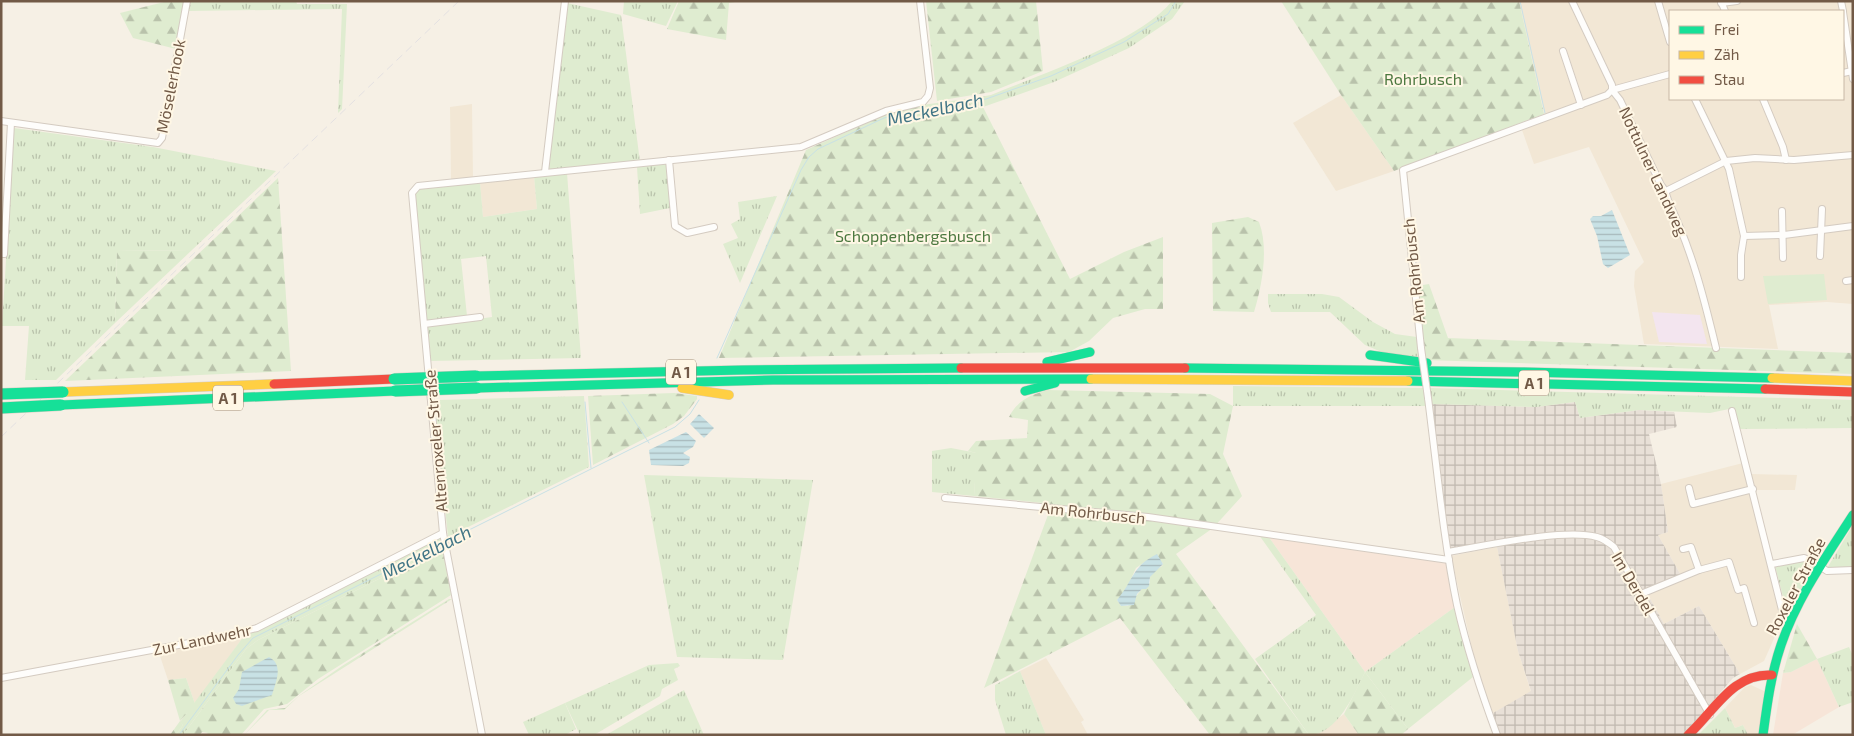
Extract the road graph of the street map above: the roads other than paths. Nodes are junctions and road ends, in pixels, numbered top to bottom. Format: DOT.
graph roads {
  1 [pos="186,1"];
  2 [pos="565,1"];
  3 [pos="920,1"];
  4 [pos="1572,1"];
  5 [pos="1658,1"];
  6 [pos="1737,1"];
  7 [pos="1721,2"];
  8 [pos="1844,19"];
  9 [pos="1669,39"];
  10 [pos="1563,51"];
  11 [pos="1669,74"];
  12 [pos="1852,75"];
  13 [pos="1612,90"];
  14 [pos="1696,100"];
  15 [pos="1763,100"];
  16 [pos="1581,105"];
  17 [pos="1,121"];
  18 [pos="11,123"];
  19 [pos="1853,155"];
  20 [pos="669,160"];
  21 [pos="1786,160"];
  22 [pos="1726,161"];
  23 [pos="545,172"];
  24 [pos="1666,191"];
  25 [pos="1822,209"];
  26 [pos="1782,211"];
  27 [pos="1853,226"];
  28 [pos="714,227"];
  29 [pos="1822,229"];
  30 [pos="1784,235"];
  31 [pos="1744,236"];
  32 [pos="4,254"];
  33 [pos="1820,256"];
  34 [pos="1783,258"];
  35 [pos="1741,277"];
  36 [pos="480,317"];
  37 [pos="424,324"];
  38 [pos="1716,348"];
  39 [pos="1090,352"];
  40 [pos="1370,355"];
  41 [pos="1007,367"];
  42 [pos="1466,369"];
  43 [pos="1096,378"];
  44 [pos="1853,381"];
  45 [pos="476,382"];
  46 [pos="648,383"];
  47 [pos="395,385"];
  48 [pos="1025,391"];
  49 [pos="1853,392"];
  50 [pos="1,394"];
  51 [pos="729,394"];
  52 [pos="1,408"];
  53 [pos="1732,411"];
  54 [pos="1689,488"];
  55 [pos="1752,489"];
  56 [pos="945,498"];
  57 [pos="1853,515"];
  58 [pos="444,535"];
  59 [pos="1683,549"];
  60 [pos="1448,552"];
  61 [pos="1449,560"];
  62 [pos="1772,564"];
  63 [pos="1821,566"];
  64 [pos="1699,570"];
  65 [pos="1853,570"];
  66 [pos="1641,594"];
  67 [pos="1782,610"];
  68 [pos="1754,623"];
  69 [pos="1772,675"];
  70 [pos="1,678"];
  71 [pos="1710,715"];
  72 [pos="482,735"];
  73 [pos="1498,735"];
  74 [pos="1688,735"];
  75 [pos="1763,735"];
  1 -- 18 [label="street, Möselerhook"];
  2 -- 23 [label="street"];
  3 -- 20 [label="street, Altenroxeler Straße"];
  4 -- 13 [label="street, Nottulner Landweg"];
  5 -- 9 [label="street"];
  6 -- 7 [label="street"];
  8 -- 12 [label="street"];
  10 -- 16 [label="street"];
  11 -- 13 [label="street, Am Rohrbusch"];
  13 -- 16 [label="street, Am Rohrbusch"];
  13 -- 24 [label="street, Nottulner Landweg"];
  14 -- 22 [label="street"];
  15 -- 21 [label="street"];
  16 -- 60 [label="street, Am Rohrbusch, bridge"];
  17 -- 18 [label="street, Möselerhook"];
  18 -- 32 [label="street"];
  19 -- 21 [label="street"];
  20 -- 23 [label="street, Altenroxeler Straße"];
  20 -- 28 [label="street"];
  21 -- 22 [label="street"];
  22 -- 24 [label="street"];
  22 -- 31 [label="street"];
  23 -- 37 [label="street, Altenroxeler Straße"];
  24 -- 38 [label="street, Nottulner Landweg"];
  25 -- 29 [label="street"];
  26 -- 30 [label="street"];
  27 -- 29 [label="street"];
  29 -- 30 [label="street"];
  29 -- 33 [label="street"];
  30 -- 31 [label="street"];
  30 -- 34 [label="street"];
  31 -- 35 [label="street"];
  36 -- 37 [label="street"];
  37 -- 58 [label="street, Altenroxeler Straße"];
  39 -- 41 [label="main road"];
  40 -- 42 [label="main road"];
  41 -- 42 [label="main road, A 1"];
  41 -- 45 [label="main road, A 1"];
  42 -- 44 [label="main road, A 1"];
  43 -- 46 [label="main road, A 1"];
  43 -- 48 [label="main road"];
  43 -- 49 [label="main road, A 1"];
  45 -- 46 [label="main road, A 1"];
  45 -- 47 [label="main road, A 1, bridge"];
  46 -- 51 [label="main road"];
  47 -- 50 [label="main road, A 1, bridge"];
  47 -- 52 [label="main road, A 1, bridge"];
  53 -- 55 [label="street"];
  54 -- 55 [label="street"];
  55 -- 62 [label="street"];
  56 -- 61 [label="street, Am Rohrbusch"];
  57 -- 63 [label="main road, Roxeler Straße"];
  58 -- 70 [label="street, Zur Landwehr"];
  58 -- 72 [label="street, Altenroxeler Straße"];
  59 -- 64 [label="street"];
  60 -- 61 [label="street, Am Rohrbusch"];
  60 -- 66 [label="street, Im Derdel"];
  61 -- 73 [label="street, Am Rohrbusch"];
  62 -- 63 [label="street"];
  62 -- 67 [label="street"];
  63 -- 65 [label="street"];
  63 -- 69 [label="main road, Roxeler Straße"];
  64 -- 66 [label="street"];
  64 -- 68 [label="street"];
  66 -- 71 [label="street, Im Derdel"];
  69 -- 71 [label="main road"];
  69 -- 75 [label="main road, Roxeler Straße"];
  71 -- 74 [label="main road"];
}
